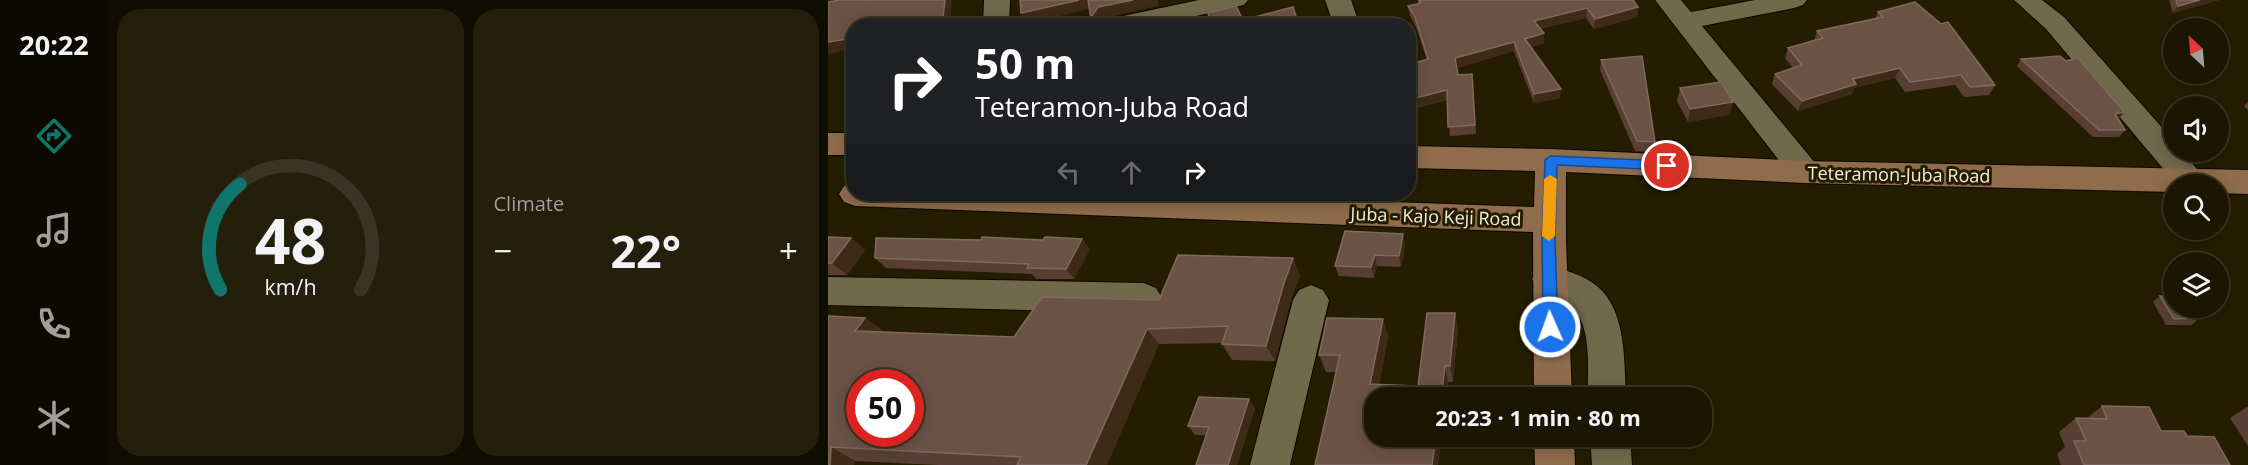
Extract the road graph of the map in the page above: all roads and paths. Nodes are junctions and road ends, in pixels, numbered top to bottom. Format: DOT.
graph roads {
  1 [pos="997,0"];
  2 [pos="1235,0"];
  3 [pos="1338,0"];
  4 [pos="1794,0"];
  5 [pos="2027,0"];
  6 [pos="1677,10"];
  7 [pos="996,18"];
  8 [pos="1151,18"];
  9 [pos="1344,18"];
  10 [pos="828,144"];
  11 [pos="846,144"];
  12 [pos="1416,157"];
  13 [pos="1551,160"];
  14 [pos="1806,172"];
  15 [pos="2185,174"];
  16 [pos="2163,179"];
  17 [pos="2229,181"];
  18 [pos="2248,182"];
  19 [pos="828,192"];
  20 [pos="846,193"];
  21 [pos="1041,201"];
  22 [pos="1549,220"];
  23 [pos="1549,279"];
  24 [pos="828,291"];
  25 [pos="1144,298"];
  26 [pos="1311,300"];
  27 [pos="1552,387"];
  28 [pos="1606,387"];
  29 [pos="1554,447"];
  30 [pos="1611,447"];
  31 [pos="1270,465"];
  32 [pos="1555,465"];
  33 [pos="1612,465"];
  1 -- 7 [label="street"];
  2 -- 8 [label="street"];
  3 -- 9 [label="street"];
  4 -- 6 [label="street"];
  5 -- 15 [label="street"];
  6 -- 14 [label="street"];
  10 -- 11 [label="main road"];
  12 -- 13 [label="main road"];
  13 -- 14 [label="main road, Teteramon-Juba Road"];
  13 -- 22 [label="main road"];
  14 -- 16 [label="main road, Teteramon-Juba Road"];
  17 -- 18 [label="main road, Teteramon-Juba Road"];
  19 -- 20 [label="main road, Juba - Kajo Keji Road"];
  21 -- 22 [label="main road, Juba - Kajo Keji Road"];
  22 -- 23 [label="main road"];
  23 -- 27 [label="main road"];
  23 -- 28 [label="street"];
  24 -- 25 [label="street"];
  26 -- 31 [label="street"];
  29 -- 32 [label="main road"];
  30 -- 33 [label="street"];
}
